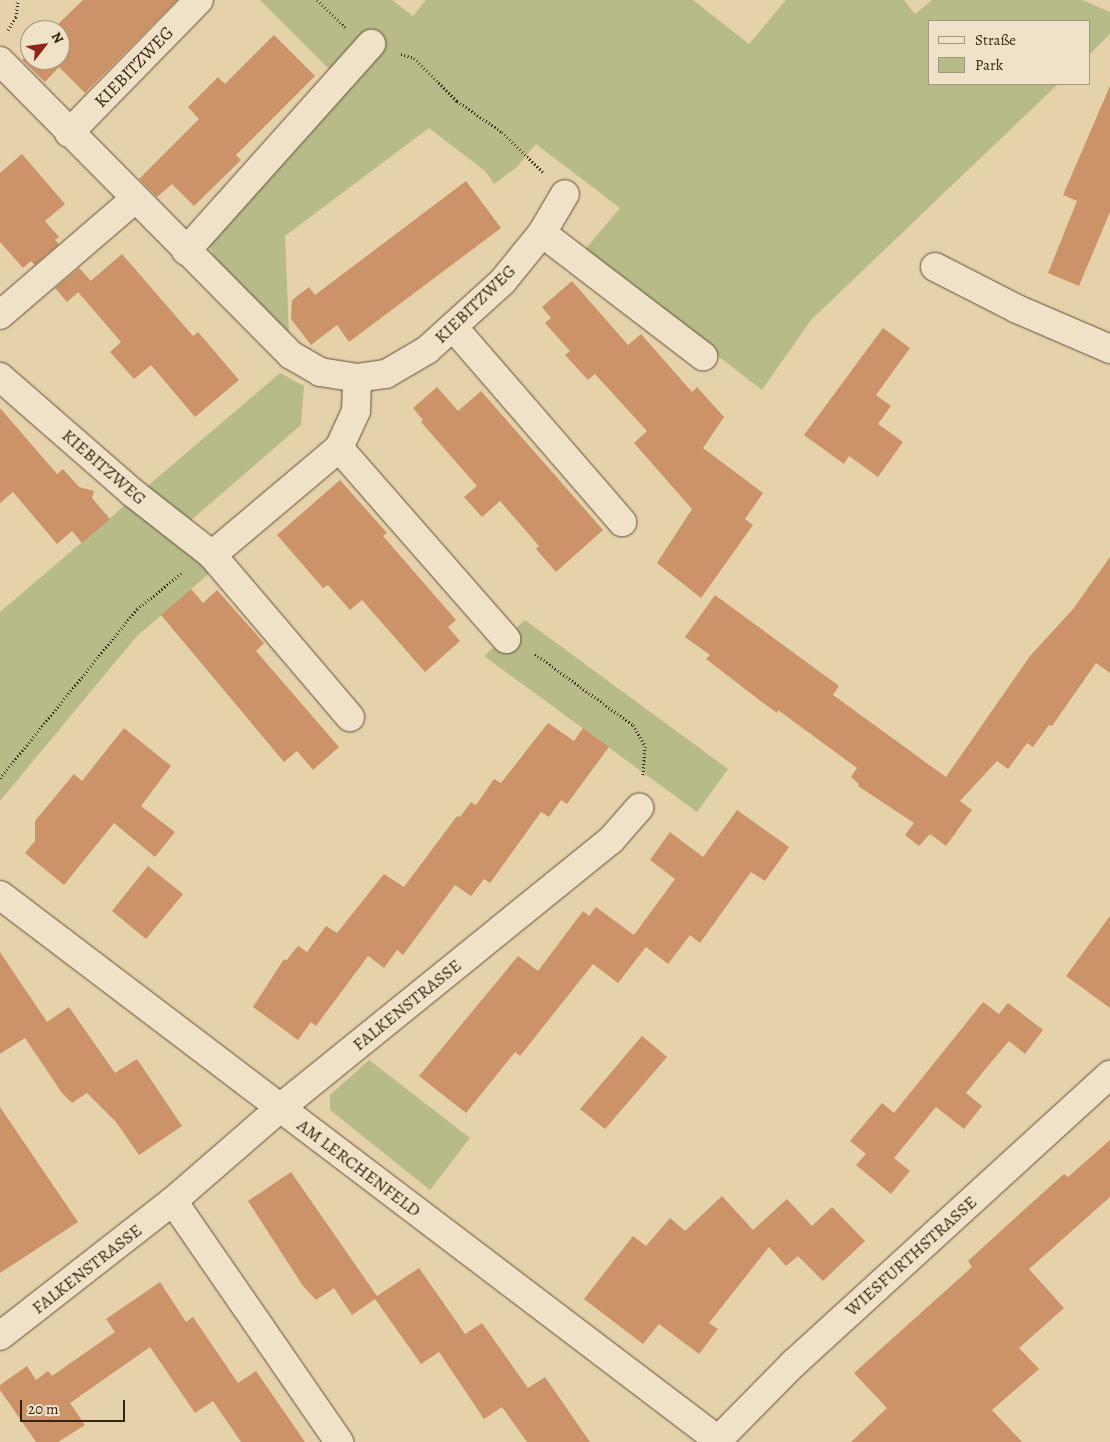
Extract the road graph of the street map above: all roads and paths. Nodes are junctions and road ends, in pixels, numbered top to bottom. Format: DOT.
graph roads {
  1 [pos="18,0"];
  2 [pos="198,0"];
  3 [pos="317,0"];
  4 [pos="371,44"];
  5 [pos="2,49"];
  6 [pos="69,133"];
  7 [pos="565,194"];
  8 [pos="135,199"];
  9 [pos="542,233"];
  10 [pos="186,251"];
  11 [pos="935,267"];
  12 [pos="0,315"];
  13 [pos="454,328"];
  14 [pos="1110,349"];
  15 [pos="703,356"];
  16 [pos="0,376"];
  17 [pos="357,378"];
  18 [pos="339,448"];
  19 [pos="622,522"];
  20 [pos="212,555"];
  21 [pos="506,639"];
  22 [pos="350,717"];
  23 [pos="0,778"];
  24 [pos="639,808"];
  25 [pos="0,895"];
  26 [pos="1110,1075"];
  27 [pos="280,1108"];
  28 [pos="173,1201"];
  29 [pos="0,1336"];
  30 [pos="717,1441"];
  31 [pos="339,1442"];
  1 -- 5 [label="path"];
  2 -- 6 [label="street, KIEBITZWEG"];
  3 -- 4 [label="path"];
  4 -- 7 [label="path"];
  4 -- 10 [label="street"];
  5 -- 6 [label="street, KIEBITZWEG"];
  6 -- 8 [label="street, KIEBITZWEG"];
  7 -- 9 [label="street, KIEBITZWEG"];
  8 -- 10 [label="street, KIEBITZWEG"];
  8 -- 12 [label="street"];
  9 -- 13 [label="street, KIEBITZWEG"];
  9 -- 15 [label="street"];
  10 -- 17 [label="street, KIEBITZWEG"];
  11 -- 14 [label="street"];
  13 -- 17 [label="street, KIEBITZWEG"];
  13 -- 19 [label="street"];
  16 -- 20 [label="street, KIEBITZWEG"];
  17 -- 18 [label="street"];
  18 -- 20 [label="street"];
  18 -- 21 [label="street"];
  20 -- 22 [label="street, KIEBITZWEG"];
  20 -- 23 [label="path"];
  21 -- 24 [label="path"];
  24 -- 27 [label="street, FALKENSTRASSE"];
  25 -- 27 [label="street, AM LERCHENFELD"];
  26 -- 30 [label="street, WIESFURTHSTRASSE"];
  27 -- 28 [label="street, FALKENSTRASSE"];
  27 -- 30 [label="street, AM LERCHENFELD"];
  28 -- 29 [label="street, FALKENSTRASSE"];
  28 -- 31 [label="street"];
}
